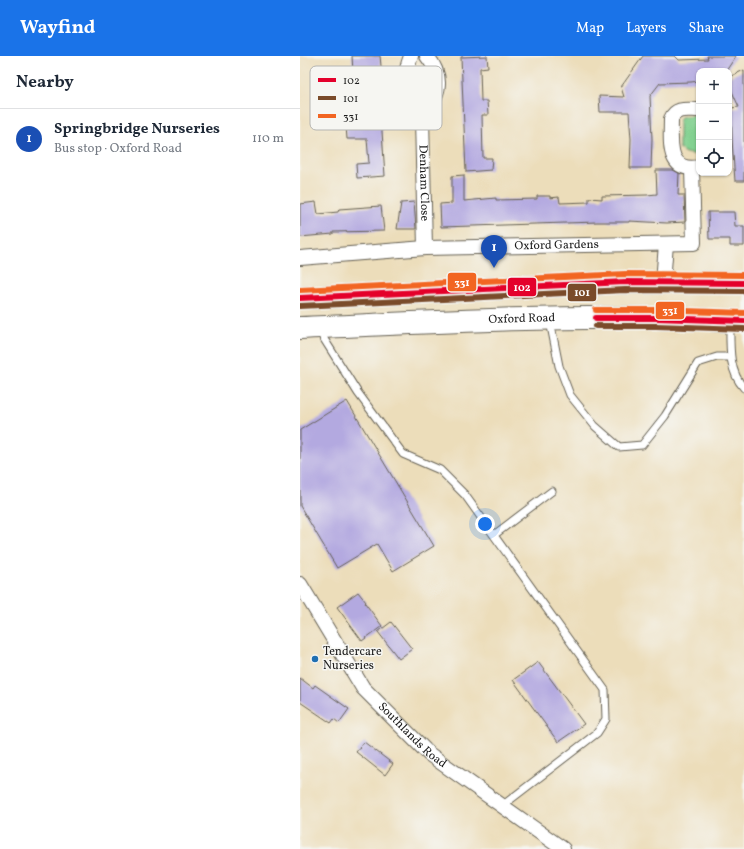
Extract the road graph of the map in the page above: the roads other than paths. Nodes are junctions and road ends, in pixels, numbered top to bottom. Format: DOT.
graph roads {
  1 [pos="411,56"];
  2 [pos="427,56"];
  3 [pos="407,66"];
  4 [pos="434,66"];
  5 [pos="696,110"];
  6 [pos="422,130"];
  7 [pos="696,168"];
  8 [pos="666,244"];
  9 [pos="425,248"];
  10 [pos="300,258"];
  11 [pos="663,282"];
  12 [pos="744,283"];
  13 [pos="300,298"];
  14 [pos="550,319"];
  15 [pos="737,321"];
  16 [pos="308,328"];
  17 [pos="730,357"];
  18 [pos="744,388"];
  19 [pos="552,491"];
  20 [pos="494,535"];
  21 [pos="300,584"];
  22 [pos="502,806"];
  23 [pos="563,849"];
  1 -- 3 [label="street"];
  2 -- 4 [label="street"];
  5 -- 7 [label="street"];
  6 -- 9 [label="street, Denham Close"];
  7 -- 8 [label="street, Oxford Gardens"];
  8 -- 9 [label="street, Oxford Gardens"];
  8 -- 11 [label="street"];
  9 -- 10 [label="street, Oxford Gardens"];
  11 -- 12 [label="highway"];
  11 -- 13 [label="highway"];
  14 -- 15 [label="highway, Oxford Road"];
  14 -- 16 [label="highway, Oxford Road"];
  14 -- 17 [label="lane"];
  15 -- 17 [label="lane"];
  16 -- 20 [label="lane"];
  17 -- 18 [label="lane"];
  19 -- 20 [label="lane"];
  20 -- 22 [label="lane"];
  21 -- 22 [label="street, Southlands Road"];
  22 -- 23 [label="street, Southlands Road"];
}
